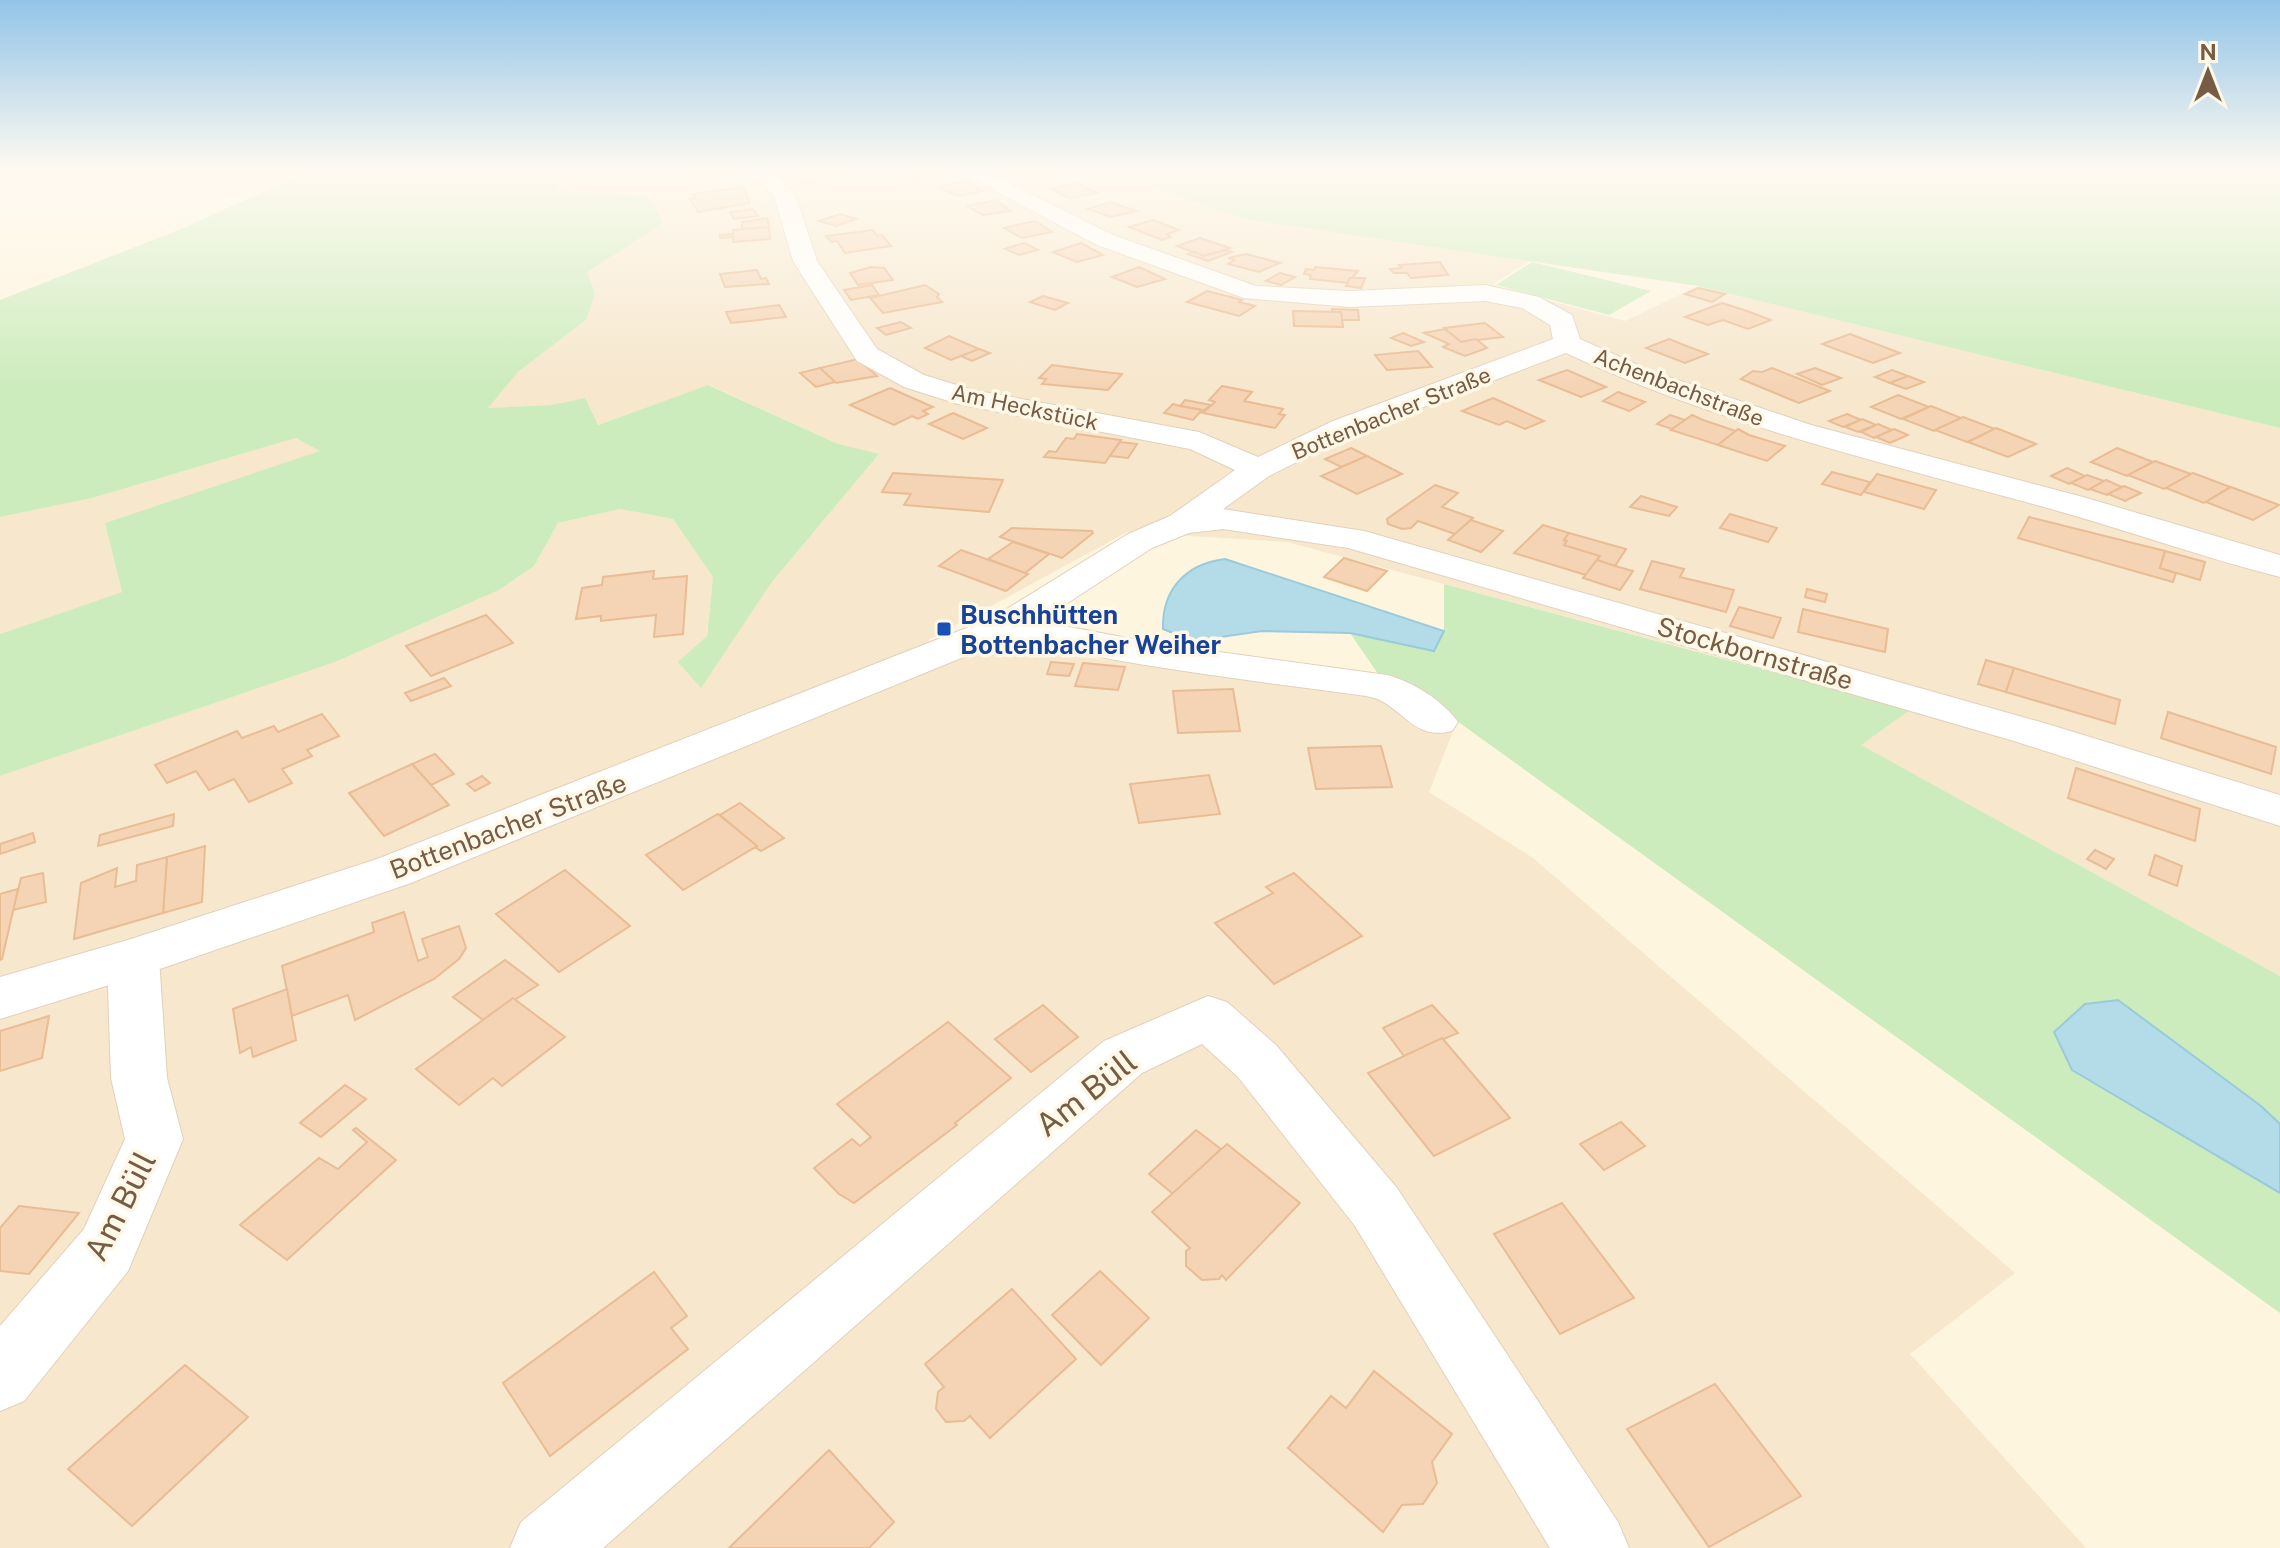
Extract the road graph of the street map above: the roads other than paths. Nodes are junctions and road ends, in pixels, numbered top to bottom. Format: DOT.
graph roads {
  1 [pos="799,242"];
  2 [pos="1111,242"];
  3 [pos="1567,343"];
  4 [pos="1258,469"];
  5 [pos="1223,519"];
  6 [pos="1182,523"];
  7 [pos="2280,566"];
  8 [pos="1006,626"];
  9 [pos="1437,722"];
  10 [pos="2280,811"];
  11 [pos="133,958"];
  12 [pos="0,998"];
  13 [pos="0,1377"];
  14 [pos="547,1548"];
  15 [pos="1592,1548"];
  1 -- 4 [label="street, Am Heckstück"];
  2 -- 3 [label="street, Achenbachstraße"];
  3 -- 4 [label="street, Bottenbacher Straße"];
  3 -- 7 [label="street, Achenbachstraße"];
  4 -- 6 [label="street, Bottenbacher Straße"];
  5 -- 6 [label="street, Bottenbacher Straße"];
  5 -- 10 [label="street, Stockbornstraße"];
  6 -- 8 [label="street, Bottenbacher Straße"];
  8 -- 9 [label="street"];
  8 -- 11 [label="street, Bottenbacher Straße"];
  11 -- 12 [label="street, Bottenbacher Straße"];
  11 -- 13 [label="street, Am Büll"];
  14 -- 15 [label="street, Am Büll"];
}
